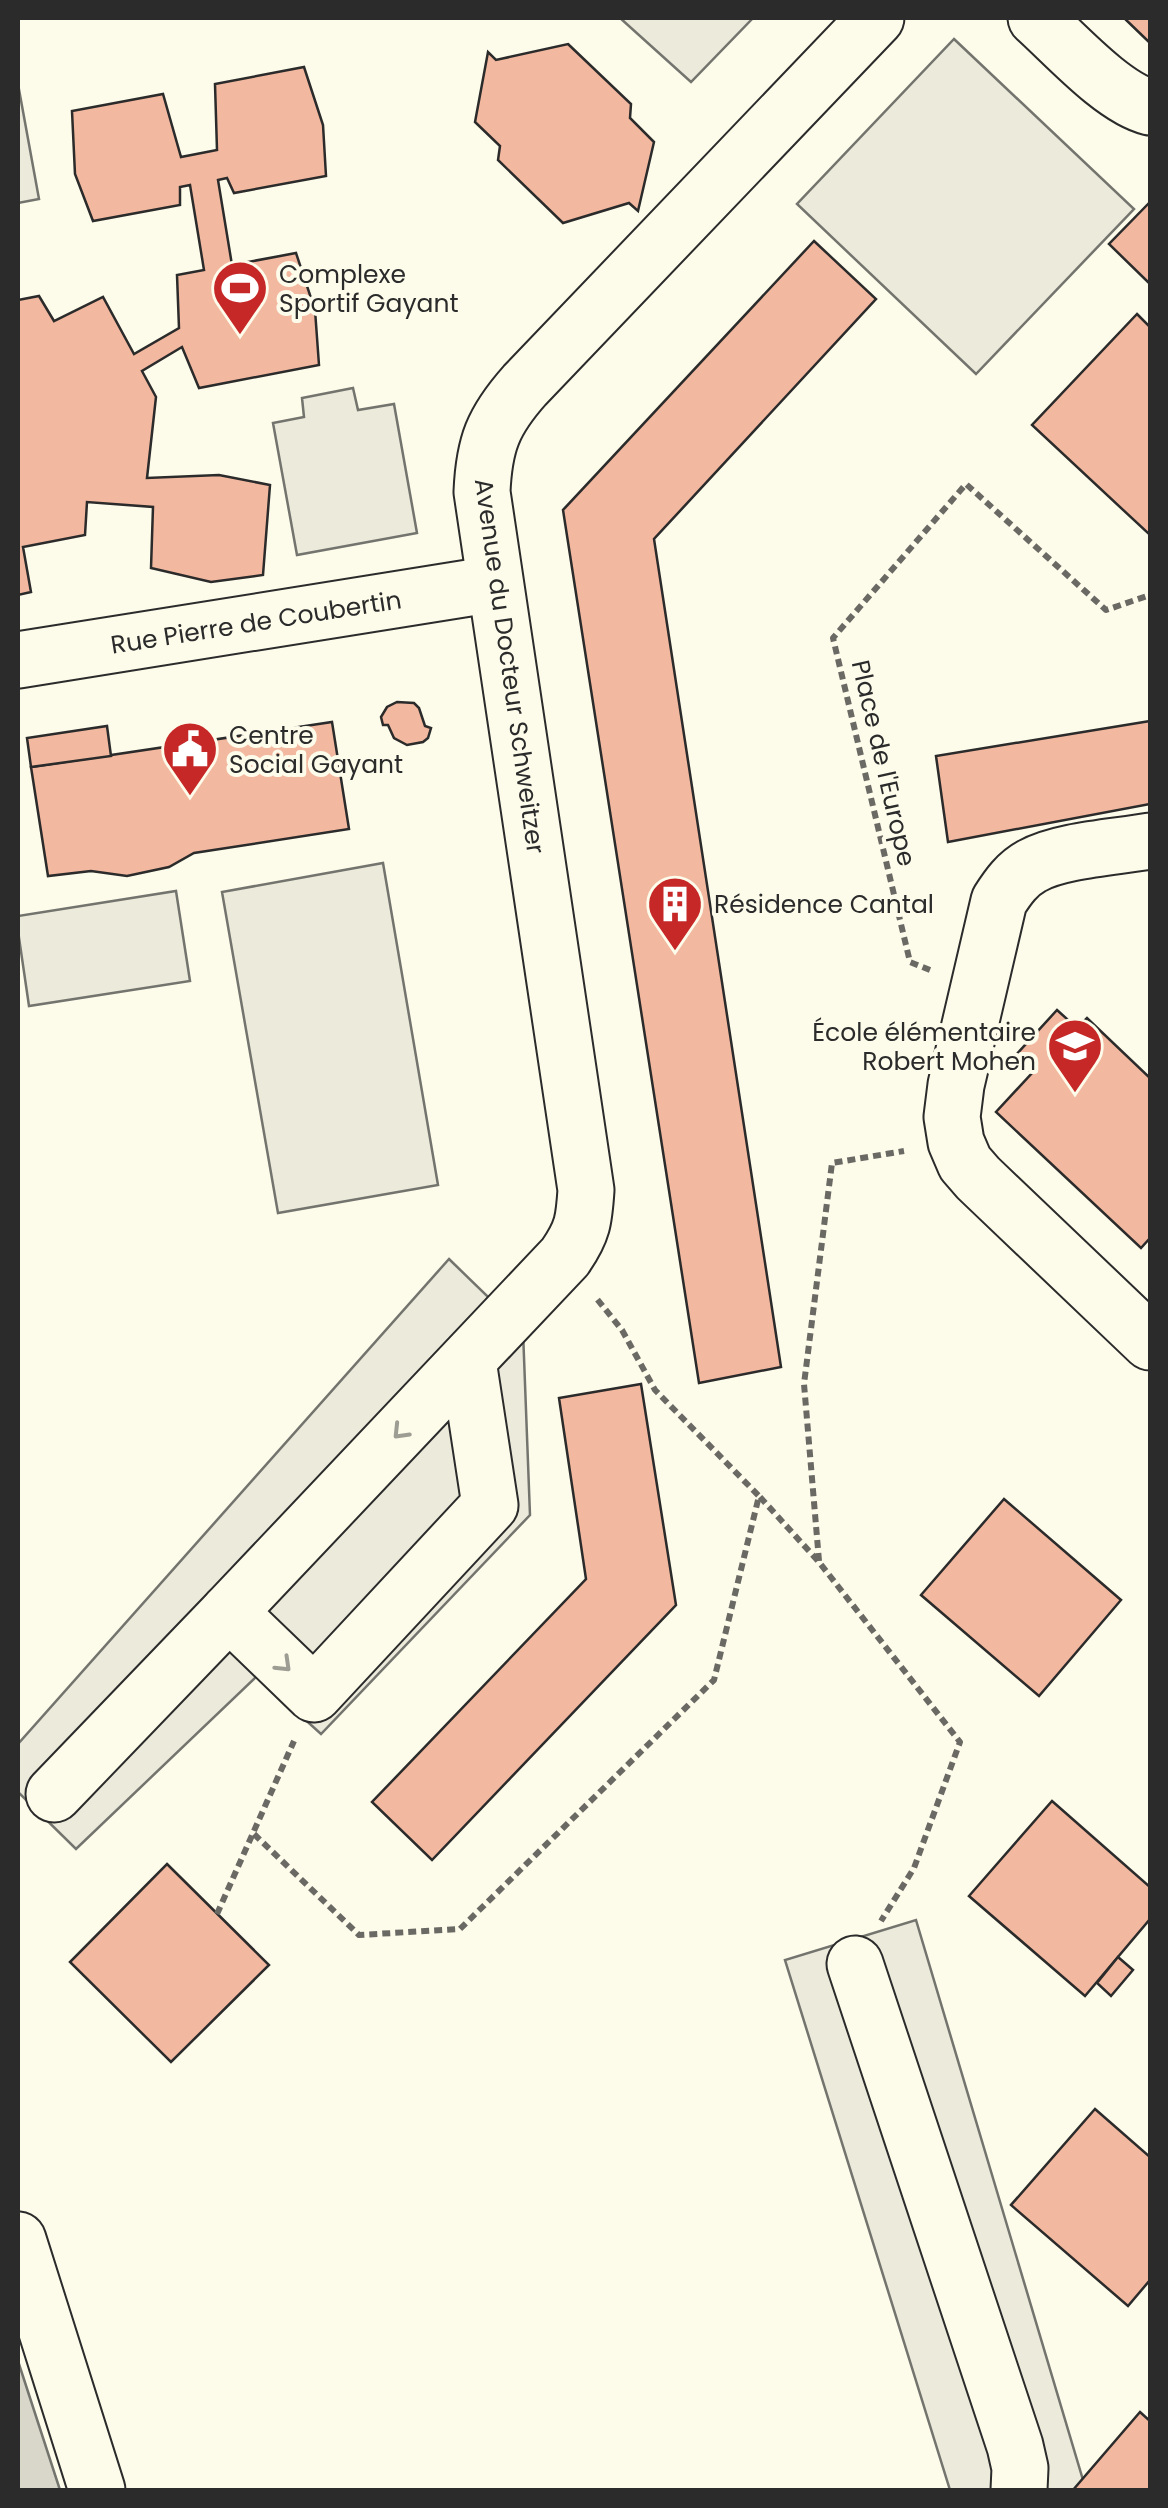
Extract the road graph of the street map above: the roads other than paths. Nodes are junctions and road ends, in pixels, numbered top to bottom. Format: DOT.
graph roads {
  1 [pos="876,18"];
  2 [pos="1036,18"];
  3 [pos="1150,108"];
  4 [pos="494,584"];
  5 [pos="18,660"];
  6 [pos="1150,841"];
  7 [pos="1150,1342"];
  8 [pos="468,1361"];
  9 [pos="229,1612"];
  10 [pos="54,1794"];
  11 [pos="855,1964"];
  12 [pos="18,2240"];
  13 [pos="97,2490"];
  14 [pos="1019,2490"];
  1 -- 4 [label="street, Avenue du Docteur Schweitzer"];
  2 -- 3 [label="street"];
  4 -- 5 [label="street, Rue Pierre de Coubertin"];
  4 -- 8 [label="street, Avenue du Docteur Schweitzer"];
  6 -- 7 [label="street"];
  8 -- 9 [label="street, Avenue du Docteur Schweitzer, one-way"];
  9 -- 8 [label="street, one-way"];
  9 -- 10 [label="street, Avenue du Docteur Schweitzer"];
  11 -- 14 [label="street"];
  12 -- 13 [label="street"];
}
